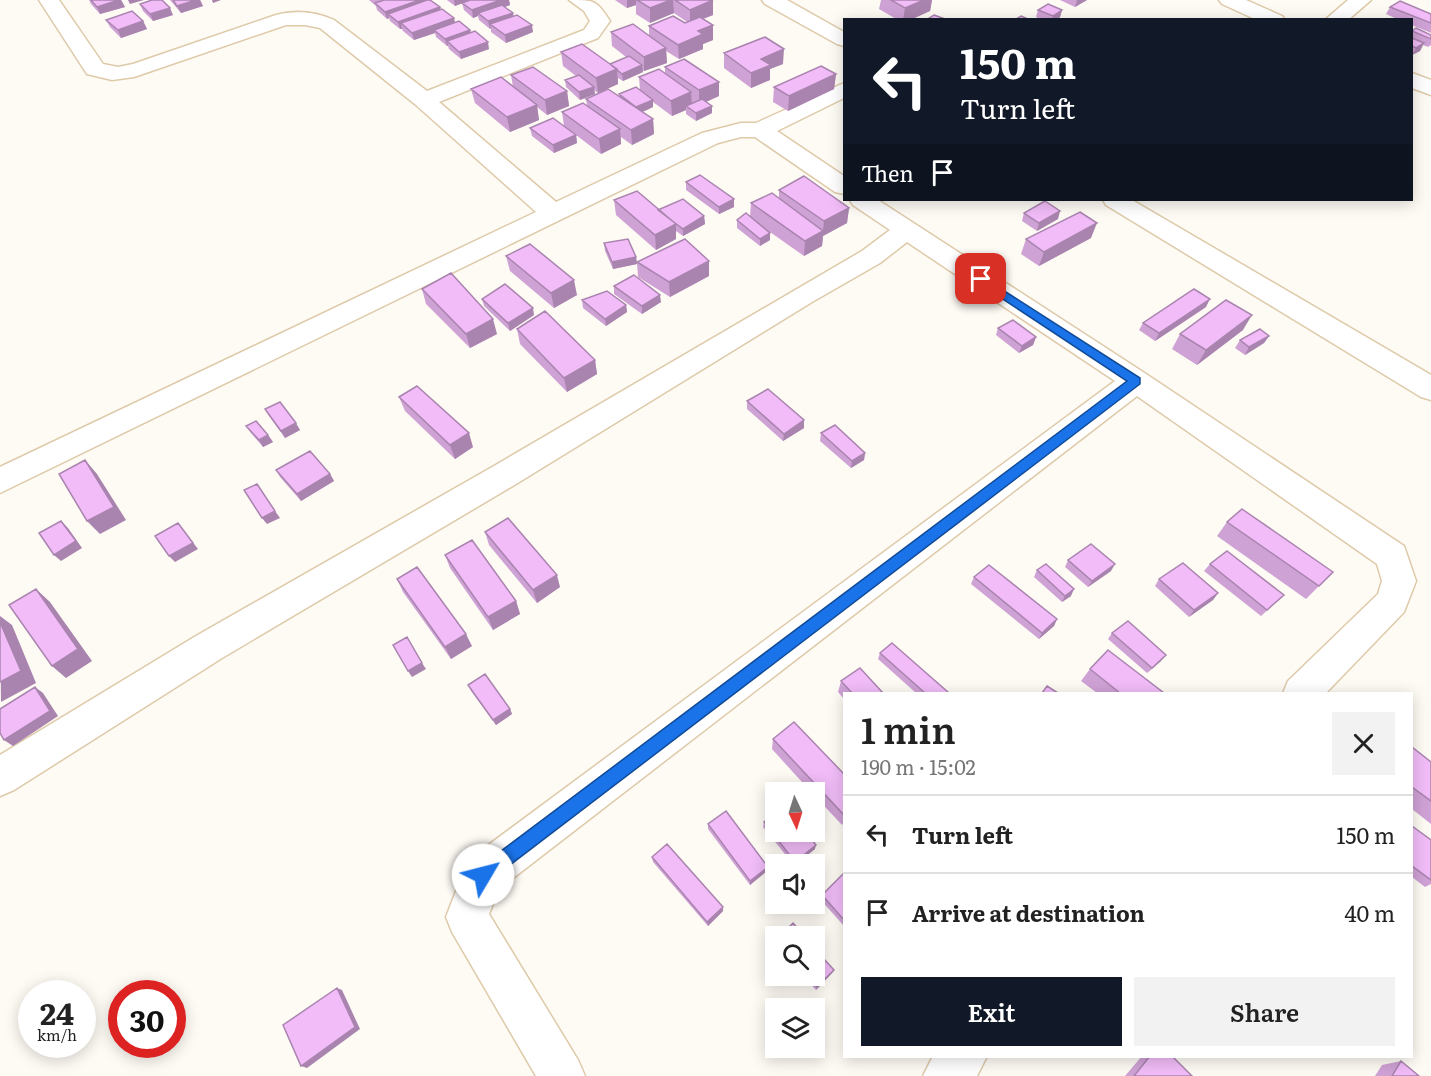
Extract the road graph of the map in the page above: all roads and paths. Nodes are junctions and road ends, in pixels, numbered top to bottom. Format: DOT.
graph roads {
  1 [pos="49,0"];
  2 [pos="579,0"];
  3 [pos="772,0"];
  4 [pos="1229,0"];
  5 [pos="1361,0"];
  6 [pos="1270,18"];
  7 [pos="1338,18"];
  8 [pos="843,39"];
  9 [pos="1413,80"];
  10 [pos="1431,88"];
  11 [pos="843,90"];
  12 [pos="424,100"];
  13 [pos="760,130"];
  14 [pos="843,187"];
  15 [pos="863,201"];
  16 [pos="1117,201"];
  17 [pos="554,214"];
  18 [pos="906,230"];
  19 [pos="1136,381"];
  20 [pos="1431,389"];
  21 [pos="0,481"];
  22 [pos="1302,692"];
  23 [pos="0,777"];
  24 [pos="962,1058"];
  25 [pos="562,1076"];
  26 [pos="946,1076"];
  1 -- 12 [label="street"];
  2 -- 12 [label="street"];
  3 -- 8 [label="street"];
  4 -- 6 [label="street"];
  5 -- 7 [label="street"];
  9 -- 10 [label="street"];
  11 -- 13 [label="street"];
  12 -- 17 [label="street"];
  13 -- 14 [label="street"];
  13 -- 17 [label="street"];
  15 -- 18 [label="street"];
  16 -- 20 [label="street"];
  17 -- 21 [label="street"];
  18 -- 19 [label="street"];
  18 -- 23 [label="street"];
  19 -- 22 [label="street"];
  19 -- 25 [label="street"];
  24 -- 26 [label="street"];
}
